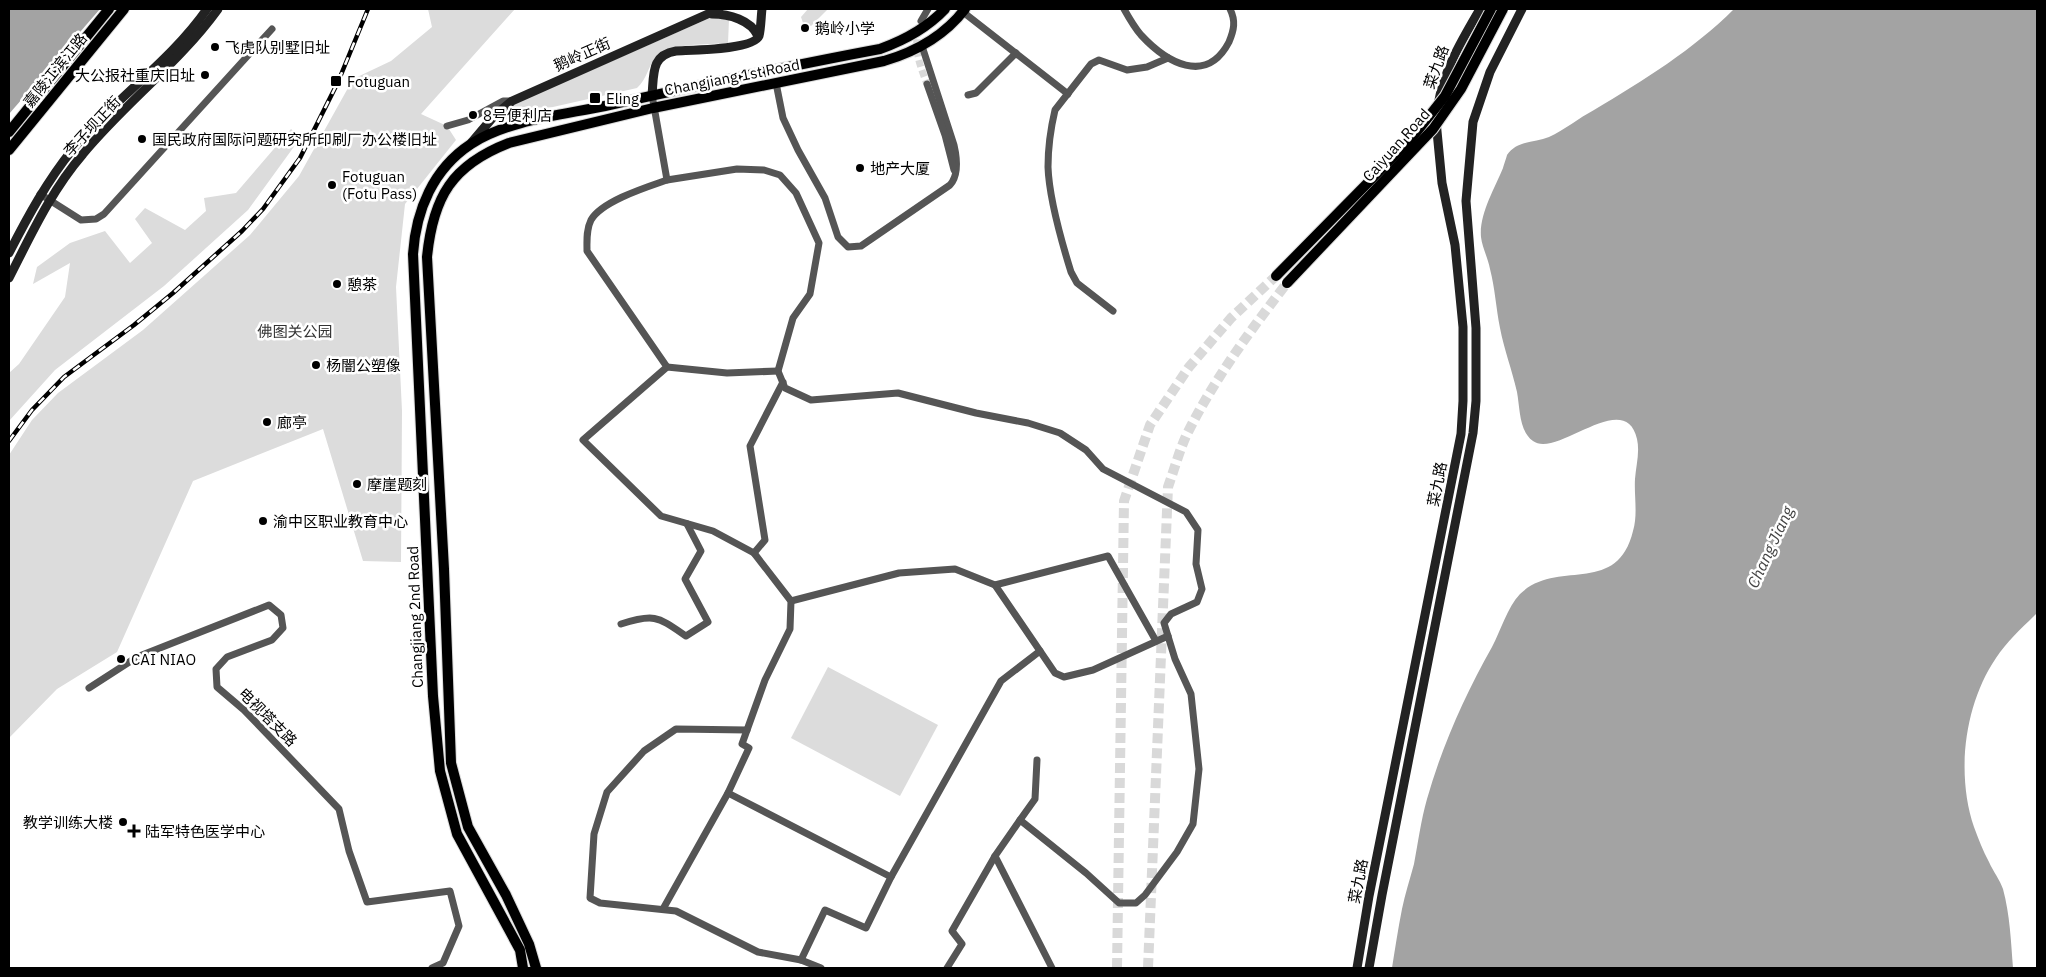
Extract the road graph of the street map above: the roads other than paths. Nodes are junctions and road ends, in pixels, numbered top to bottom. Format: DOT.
graph roads {
  1 [pos="109,9"];
  2 [pos="124,9"];
  3 [pos="218,9"];
  4 [pos="719,9"];
  5 [pos="762,9"];
  6 [pos="928,9"];
  7 [pos="945,9"];
  8 [pos="1124,9"];
  9 [pos="1230,9"];
  10 [pos="1480,9"];
  11 [pos="1491,9"];
  12 [pos="1504,9"];
  13 [pos="1522,9"];
  14 [pos="964,10"];
  15 [pos="710,14"];
  16 [pos="207,15"];
  17 [pos="921,21"];
  18 [pos="272,28"];
  19 [pos="758,37"];
  20 [pos="922,46"];
  21 [pos="1016,53"];
  22 [pos="1168,58"];
  23 [pos="776,83"];
  24 [pos="927,84"];
  25 [pos="1068,94"];
  26 [pos="968,95"];
  27 [pos="652,96"];
  28 [pos="512,101"];
  29 [pos="653,108"];
  30 [pos="447,126"];
  31 [pos="9,132"];
  32 [pos="470,145"];
  33 [pos="9,150"];
  34 [pos="466,165"];
  35 [pos="956,174"];
  36 [pos="667,180"];
  37 [pos="40,194"];
  38 [pos="48,201"];
  39 [pos="9,252"];
  40 [pos="1276,276"];
  41 [pos="9,278"];
  42 [pos="1287,284"];
  43 [pos="1113,311"];
  44 [pos="667,367"];
  45 [pos="778,371"];
  46 [pos="783,382"];
  47 [pos="687,524"];
  48 [pos="754,553"];
  49 [pos="995,585"];
  50 [pos="791,601"];
  51 [pos="621,624"];
  52 [pos="1168,636"];
  53 [pos="1156,641"];
  54 [pos="1040,651"];
  55 [pos="89,688"];
  56 [pos="747,730"];
  57 [pos="1037,760"];
  58 [pos="728,793"];
  59 [pos="1020,820"];
  60 [pos="995,856"];
  61 [pos="890,877"];
  62 [pos="663,910"];
  63 [pos="801,960"];
  64 [pos="432,968"];
  65 [pos="523,968"];
  66 [pos="536,968"];
  67 [pos="821,968"];
  68 [pos="947,968"];
  69 [pos="1052,968"];
  70 [pos="1357,968"];
  71 [pos="1369,968"];
  1 -- 31 [label="main road, 嘉陵江滨江路"];
  2 -- 33 [label="main road, 嘉陵江滨江路"];
  3 -- 16 [label="main road, 李子坝正街"];
  4 -- 15 [label="main road, 鹅岭正街"];
  5 -- 19 [label="main road"];
  6 -- 17 [label="street"];
  7 -- 27 [label="main road, Changjiang 2nd Road"];
  8 -- 22 [label="street"];
  9 -- 22 [label="street"];
  10 -- 70 [label="main road, 菜九路, bridge"];
  11 -- 40 [label="main road, Caiyuan Road, bridge"];
  12 -- 42 [label="main road, Caiyuan Road, bridge"];
  13 -- 71 [label="main road, 菜九路"];
  14 -- 20 [label="main road, Changjiang 1st Road"];
  14 -- 21 [label="street"];
  15 -- 19 [label="main road"];
  15 -- 28 [label="main road, 鹅岭正街"];
  16 -- 37 [label="main road, 李子坝正街"];
  16 -- 38 [label="main road, 李子坝正街"];
  18 -- 38 [label="street"];
  19 -- 27 [label="main road"];
  20 -- 23 [label="main road, Changjiang 1st Road"];
  20 -- 35 [label="street"];
  21 -- 25 [label="street"];
  21 -- 26 [label="street"];
  22 -- 25 [label="street"];
  23 -- 29 [label="main road, Changjiang 1st Road"];
  23 -- 35 [label="street"];
  24 -- 35 [label="street"];
  25 -- 43 [label="street"];
  27 -- 29 [label="street"];
  27 -- 32 [label="main road, Changjiang 2nd Road"];
  28 -- 30 [label="street"];
  28 -- 32 [label="main road, 鹅岭正街"];
  29 -- 34 [label="main road, Changjiang 1st Road"];
  29 -- 36 [label="street"];
  32 -- 65 [label="main road, Changjiang 2nd Road"];
  34 -- 66 [label="main road, Changjiang 2nd Road"];
  36 -- 44 [label="street"];
  36 -- 45 [label="street"];
  37 -- 38 [label="street"];
  37 -- 39 [label="main road, 李子坝正街"];
  38 -- 41 [label="main road, 李子坝正街"];
  44 -- 45 [label="street"];
  44 -- 47 [label="street"];
  45 -- 46 [label="street"];
  46 -- 48 [label="street"];
  46 -- 52 [label="street"];
  47 -- 48 [label="street"];
  47 -- 51 [label="street"];
  48 -- 50 [label="street"];
  49 -- 50 [label="street"];
  49 -- 53 [label="street"];
  49 -- 54 [label="street"];
  50 -- 56 [label="street"];
  52 -- 53 [label="street"];
  52 -- 59 [label="street"];
  53 -- 54 [label="street"];
  54 -- 61 [label="street"];
  55 -- 64 [label="street, 电视塔支路"];
  56 -- 58 [label="street"];
  56 -- 62 [label="street"];
  57 -- 59 [label="street"];
  58 -- 61 [label="street"];
  58 -- 62 [label="street"];
  59 -- 60 [label="street"];
  60 -- 68 [label="street"];
  60 -- 69 [label="street"];
  61 -- 63 [label="street"];
  62 -- 63 [label="street"];
  63 -- 67 [label="street"];
}
